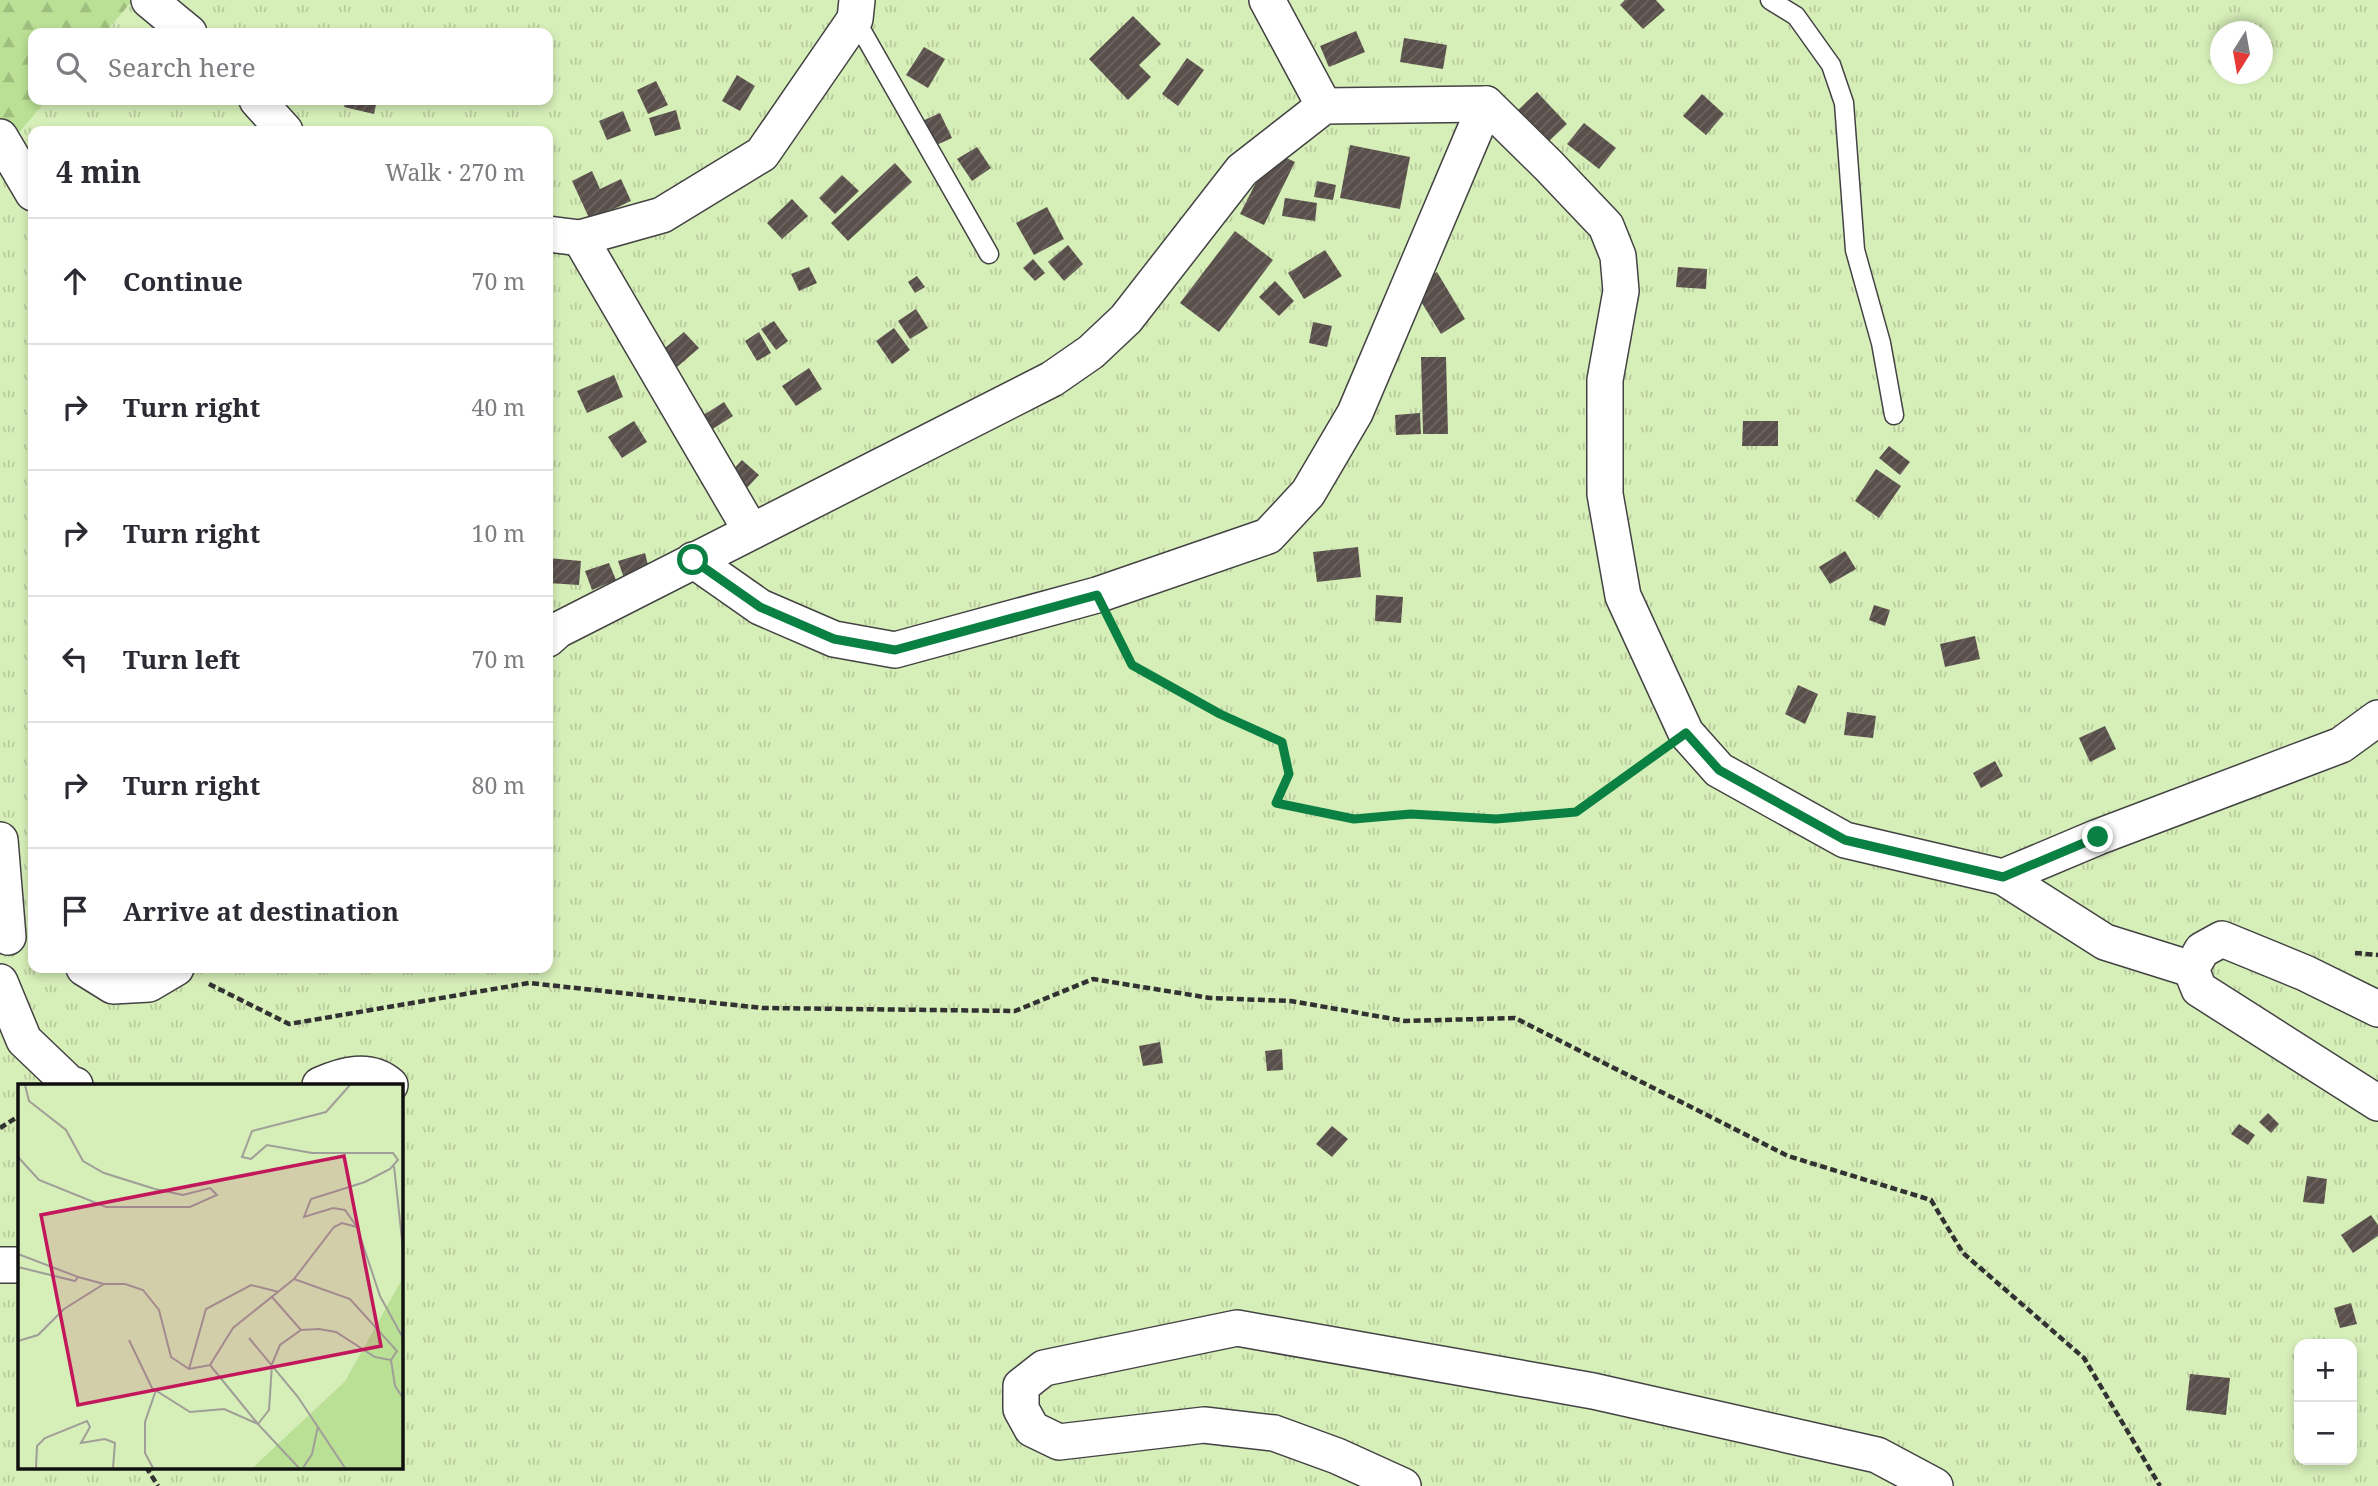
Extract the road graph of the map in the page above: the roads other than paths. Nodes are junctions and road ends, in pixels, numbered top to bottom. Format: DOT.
graph roads {
  1 [pos="149,0"];
  2 [pos="1267,0"];
  3 [pos="1770,0"];
  4 [pos="852,6"];
  5 [pos="183,28"];
  6 [pos="1486,104"];
  7 [pos="262,105"];
  8 [pos="1324,106"];
  9 [pos="280,126"];
  10 [pos="0,137"];
  11 [pos="28,185"];
  12 [pos="564,236"];
  13 [pos="989,254"];
  14 [pos="1894,415"];
  15 [pos="751,531"];
  16 [pos="693,560"];
  17 [pos="553,630"];
  18 [pos="2378,719"];
  19 [pos="0,840"];
  20 [pos="2003,877"];
  21 [pos="14,941"];
  22 [pos="2191,969"];
  23 [pos="92,973"];
  24 [pos="189,974"];
  25 [pos="0,982"];
  26 [pos="2378,1009"];
  27 [pos="72,1084"];
  28 [pos="322,1084"];
  29 [pos="389,1084"];
  30 [pos="2378,1103"];
  31 [pos="0,1265"];
  32 [pos="18,1265"];
  33 [pos="1403,1486"];
  34 [pos="1935,1486"];
  1 -- 5 [label="street"];
  2 -- 8 [label="street"];
  3 -- 14 [label="lane"];
  4 -- 12 [label="street"];
  4 -- 13 [label="lane"];
  6 -- 8 [label="street"];
  6 -- 16 [label="street"];
  6 -- 20 [label="street"];
  7 -- 9 [label="street"];
  8 -- 15 [label="street"];
  10 -- 11 [label="street"];
  12 -- 15 [label="street"];
  15 -- 16 [label="street"];
  16 -- 17 [label="street"];
  18 -- 20 [label="street"];
  19 -- 21 [label="street"];
  20 -- 22 [label="street"];
  22 -- 26 [label="street"];
  22 -- 30 [label="street"];
  23 -- 24 [label="street"];
  25 -- 27 [label="street"];
  28 -- 29 [label="street"];
  31 -- 32 [label="street"];
  33 -- 34 [label="street"];
}
